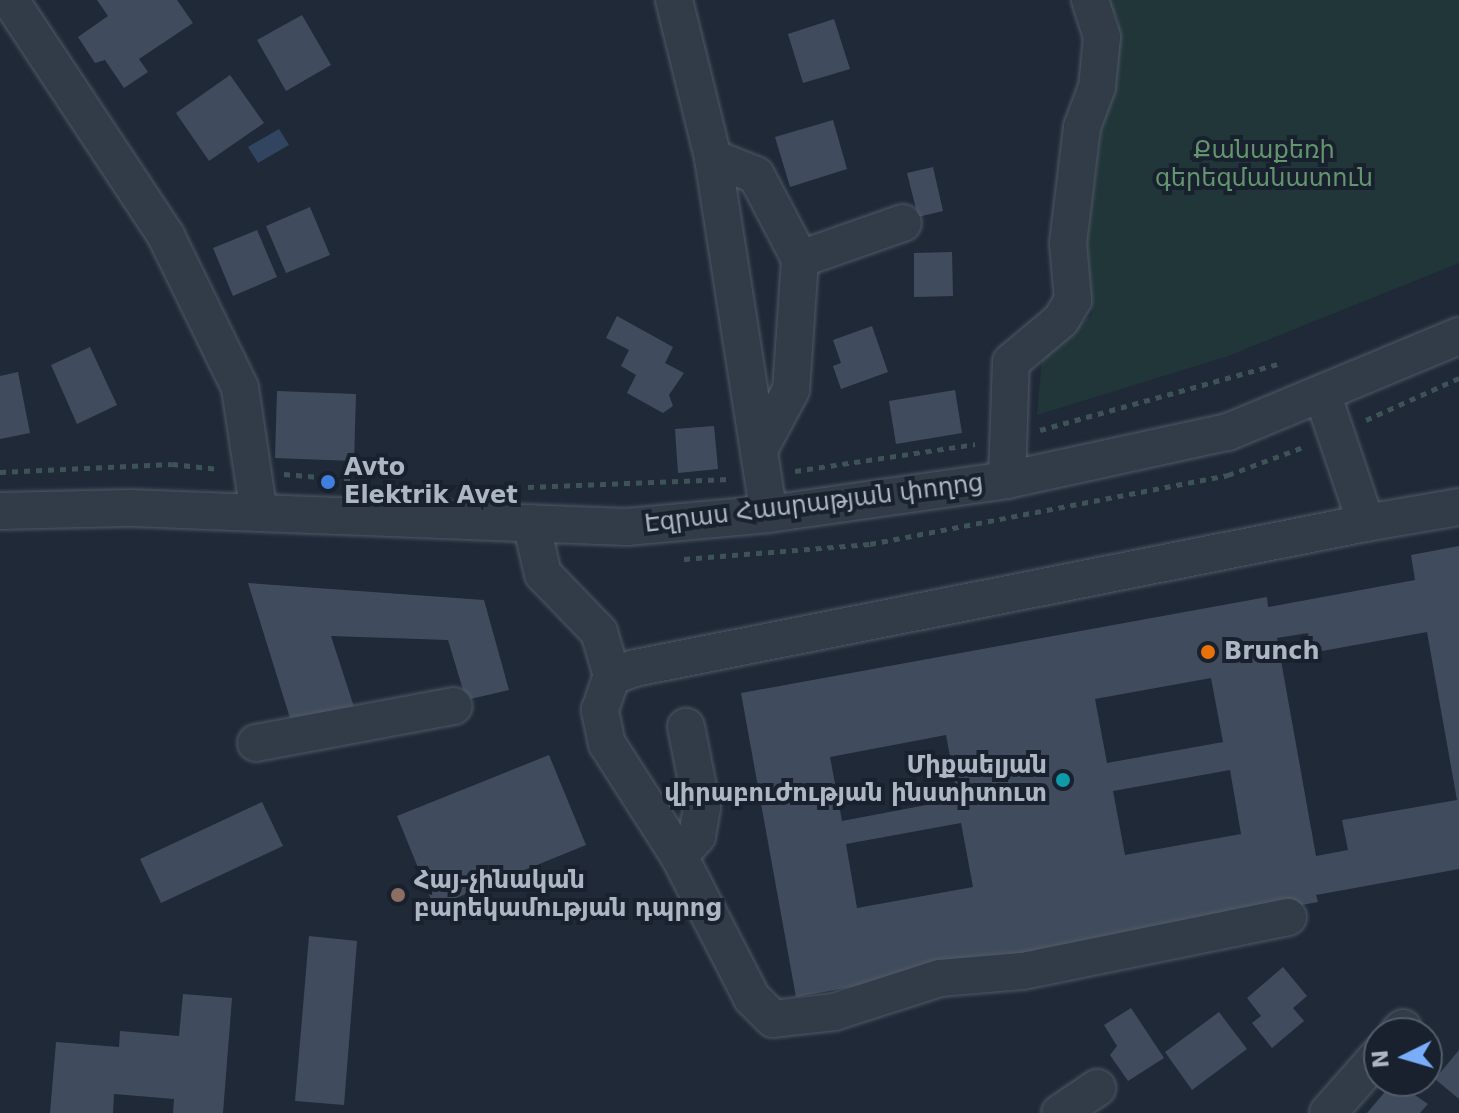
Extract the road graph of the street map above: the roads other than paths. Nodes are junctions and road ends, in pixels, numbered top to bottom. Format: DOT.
graph roads {
  1 [pos="10,0"];
  2 [pos="674,0"];
  3 [pos="1090,0"];
  4 [pos="713,158"];
  5 [pos="903,223"];
  6 [pos="800,259"];
  7 [pos="1459,336"];
  8 [pos="1459,350"];
  9 [pos="1328,411"];
  10 [pos="763,461"];
  11 [pos="1007,480"];
  12 [pos="1459,507"];
  13 [pos="0,511"];
  14 [pos="259,513"];
  15 [pos="769,514"];
  16 [pos="1366,523"];
  17 [pos="0,524"];
  18 [pos="532,529"];
  19 [pos="612,676"];
  20 [pos="454,706"];
  21 [pos="686,727"];
  22 [pos="256,743"];
  23 [pos="679,856"];
  24 [pos="1288,917"];
  25 [pos="1363,1073"];
  26 [pos="1097,1088"];
  27 [pos="1060,1113"];
  28 [pos="1328,1113"];
  1 -- 14 [label="street"];
  2 -- 4 [label="street"];
  3 -- 11 [label="street"];
  4 -- 6 [label="street"];
  4 -- 10 [label="street"];
  5 -- 6 [label="street"];
  6 -- 10 [label="street"];
  7 -- 9 [label="street, Էզրաս Հասրաթյան փողոց"];
  8 -- 9 [label="street, Էզրաս Հասրաթյան փողոց"];
  9 -- 11 [label="street, Էզրաս Հասրաթյան փողոց"];
  9 -- 16 [label="street"];
  9 -- 18 [label="street, Էզրաս Հասրաթյան փողոց"];
  10 -- 15 [label="street"];
  11 -- 15 [label="street, Էզրաս Հասրաթյան փողոց"];
  12 -- 16 [label="street"];
  13 -- 14 [label="street, Էզրաս Հասրաթյան փողոց"];
  14 -- 18 [label="street, Էզրաս Հասրաթյան փողոց"];
  15 -- 18 [label="street, Էզրաս Հասրաթյան փողոց"];
  16 -- 19 [label="street"];
  17 -- 18 [label="street, Էզրաս Հասրաթյան փողոց"];
  18 -- 19 [label="street"];
  19 -- 23 [label="street"];
  20 -- 22 [label="street"];
  21 -- 23 [label="street"];
  23 -- 24 [label="street"];
  25 -- 28 [label="street"];
  26 -- 27 [label="street"];
}
